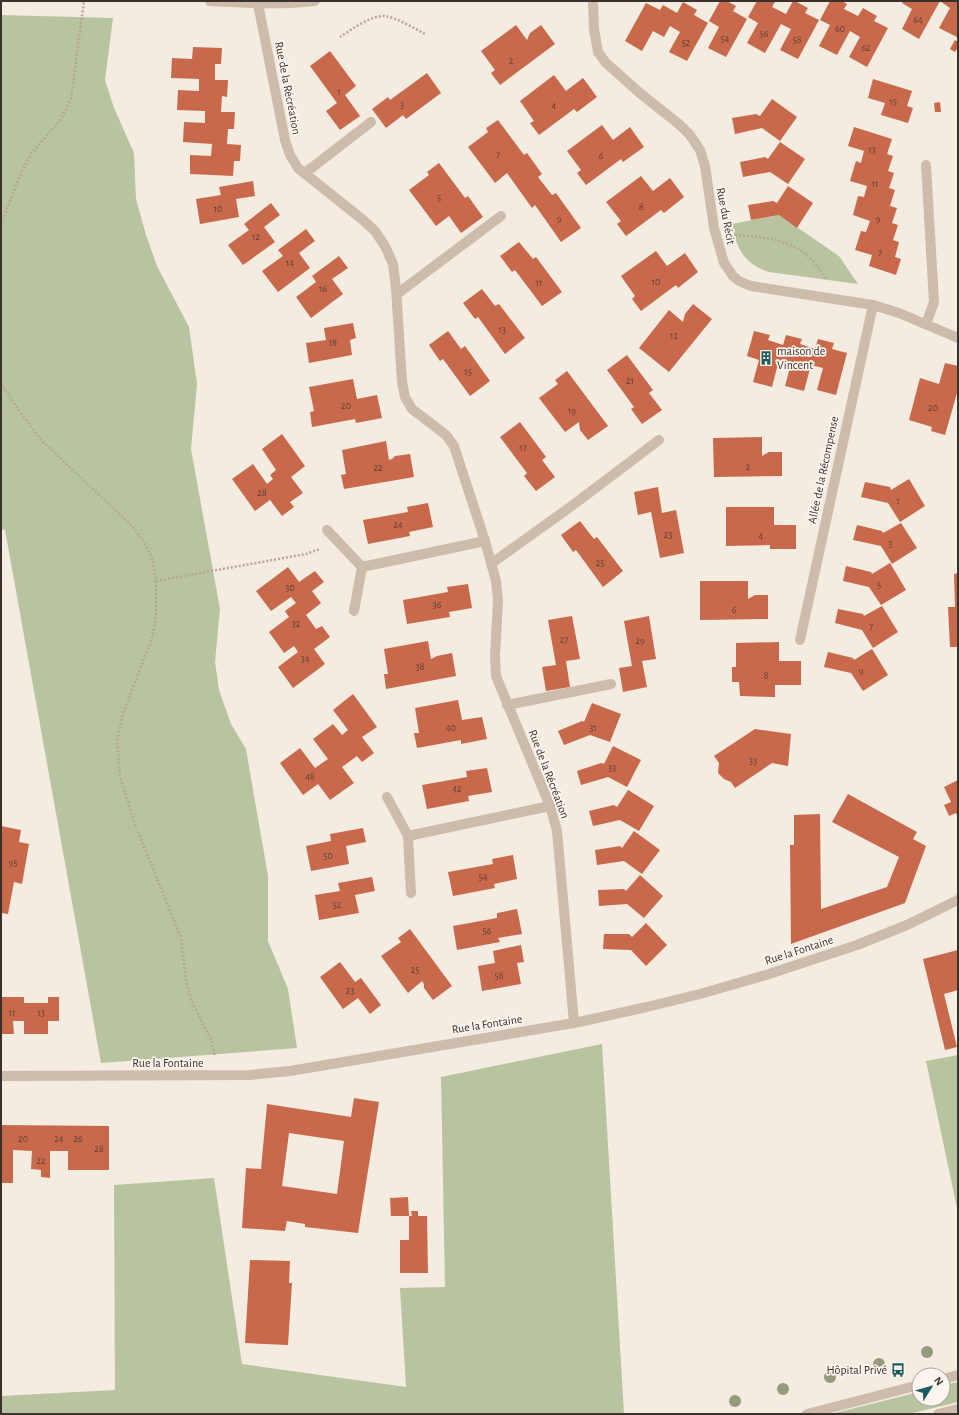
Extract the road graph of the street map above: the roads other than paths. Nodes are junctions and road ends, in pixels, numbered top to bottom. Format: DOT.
graph roads {
  1 [pos="210,1"];
  2 [pos="315,1"];
  3 [pos="593,1"];
  4 [pos="258,4"];
  5 [pos="372,122"];
  6 [pos="926,166"];
  7 [pos="305,173"];
  8 [pos="501,216"];
  9 [pos="397,294"];
  10 [pos="873,305"];
  11 [pos="926,324"];
  12 [pos="958,338"];
  13 [pos="659,440"];
  14 [pos="327,530"];
  15 [pos="485,541"];
  16 [pos="492,563"];
  17 [pos="362,568"];
  18 [pos="354,611"];
  19 [pos="800,640"];
  20 [pos="611,684"];
  21 [pos="507,705"];
  22 [pos="387,797"];
  23 [pos="550,806"];
  24 [pos="408,836"];
  25 [pos="411,894"];
  26 [pos="958,900"];
  27 [pos="574,1023"];
  28 [pos="1,1076"];
  29 [pos="911,1387"];
  30 [pos="958,1409"];
  31 [pos="807,1414"];
  32 [pos="938,1414"];
  1 -- 4 [label="street"];
  2 -- 4 [label="street"];
  3 -- 10 [label="street, Rue du Récit"];
  4 -- 7 [label="street, Rue de la Récréation"];
  5 -- 7 [label="street"];
  6 -- 11 [label="street"];
  7 -- 9 [label="street, Rue de la Récréation"];
  8 -- 9 [label="street"];
  9 -- 15 [label="street, Rue de la Récréation"];
  10 -- 11 [label="street, Rue du Récit"];
  10 -- 19 [label="street, Allée de la Récompense"];
  11 -- 12 [label="street, Rue du Récit"];
  13 -- 16 [label="street"];
  14 -- 17 [label="street"];
  15 -- 16 [label="street, Rue de la Récréation"];
  15 -- 17 [label="street"];
  16 -- 21 [label="street, Rue de la Récréation"];
  17 -- 18 [label="street"];
  20 -- 21 [label="street"];
  21 -- 23 [label="street, Rue de la Récréation"];
  22 -- 24 [label="street"];
  23 -- 24 [label="street"];
  23 -- 27 [label="street, Rue de la Récréation"];
  24 -- 25 [label="street"];
  26 -- 27 [label="street, Rue la Fontaine"];
  27 -- 28 [label="street, Rue la Fontaine"];
  29 -- 31 [label="street"];
  30 -- 32 [label="street"];
}
